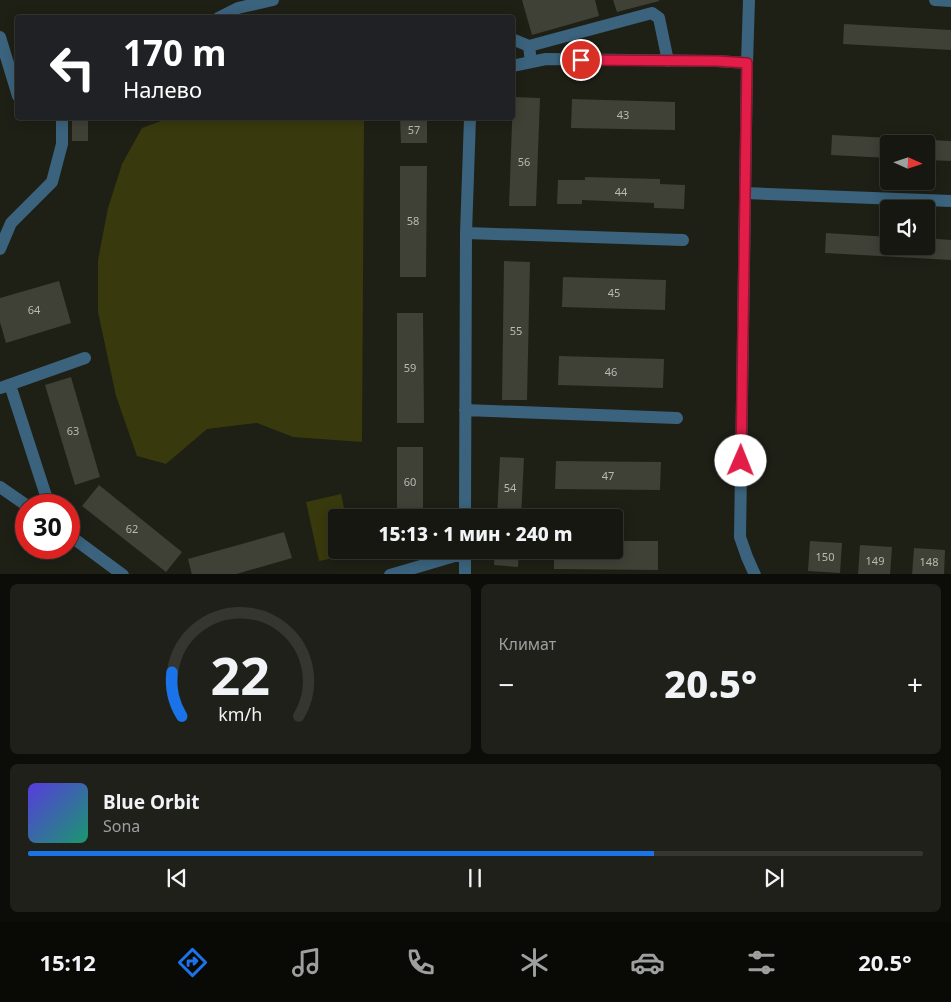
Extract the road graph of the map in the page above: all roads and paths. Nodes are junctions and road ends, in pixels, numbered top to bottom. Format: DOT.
graph roads {
  1 [pos="273,0"];
  2 [pos="749,0"];
  3 [pos="935,0"];
  4 [pos="951,1"];
  5 [pos="224,15"];
  6 [pos="0,37"];
  7 [pos="515,40"];
  8 [pos="529,46"];
  9 [pos="668,61"];
  10 [pos="531,62"];
  11 [pos="747,63"];
  12 [pos="515,65"];
  13 [pos="15,86"];
  14 [pos="62,120"];
  15 [pos="470,120"];
  16 [pos="745,194"];
  17 [pos="951,201"];
  18 [pos="6,223"];
  19 [pos="466,233"];
  20 [pos="683,240"];
  21 [pos="0,249"];
  22 [pos="85,358"];
  23 [pos="5,387"];
  24 [pos="465,410"];
  25 [pos="677,418"];
  26 [pos="0,487"];
  27 [pos="45,494"];
  28 [pos="15,497"];
  29 [pos="465,509"];
  30 [pos="80,543"];
  31 [pos="445,559"];
  32 [pos="465,559"];
  33 [pos="406,573"];
  34 [pos="123,574"];
  35 [pos="390,574"];
  36 [pos="465,574"];
  37 [pos="755,574"];
  1 -- 5 [label="street"];
  2 -- 11 [label="street"];
  3 -- 4 [label="street"];
  6 -- 13 [label="street"];
  7 -- 8 [label="street"];
  8 -- 9 [label="street"];
  8 -- 10 [label="street"];
  9 -- 10 [label="street"];
  9 -- 11 [label="street"];
  10 -- 12 [label="street"];
  11 -- 16 [label="street"];
  14 -- 18 [label="street"];
  15 -- 19 [label="street"];
  16 -- 17 [label="street"];
  16 -- 37 [label="street"];
  18 -- 21 [label="street"];
  19 -- 20 [label="street"];
  19 -- 24 [label="street"];
  22 -- 23 [label="street"];
  23 -- 27 [label="street"];
  24 -- 25 [label="street"];
  24 -- 29 [label="street"];
  26 -- 28 [label="street"];
  30 -- 34 [label="street"];
  31 -- 33 [label="street"];
  32 -- 36 [label="street"];
  33 -- 35 [label="street"];
}
